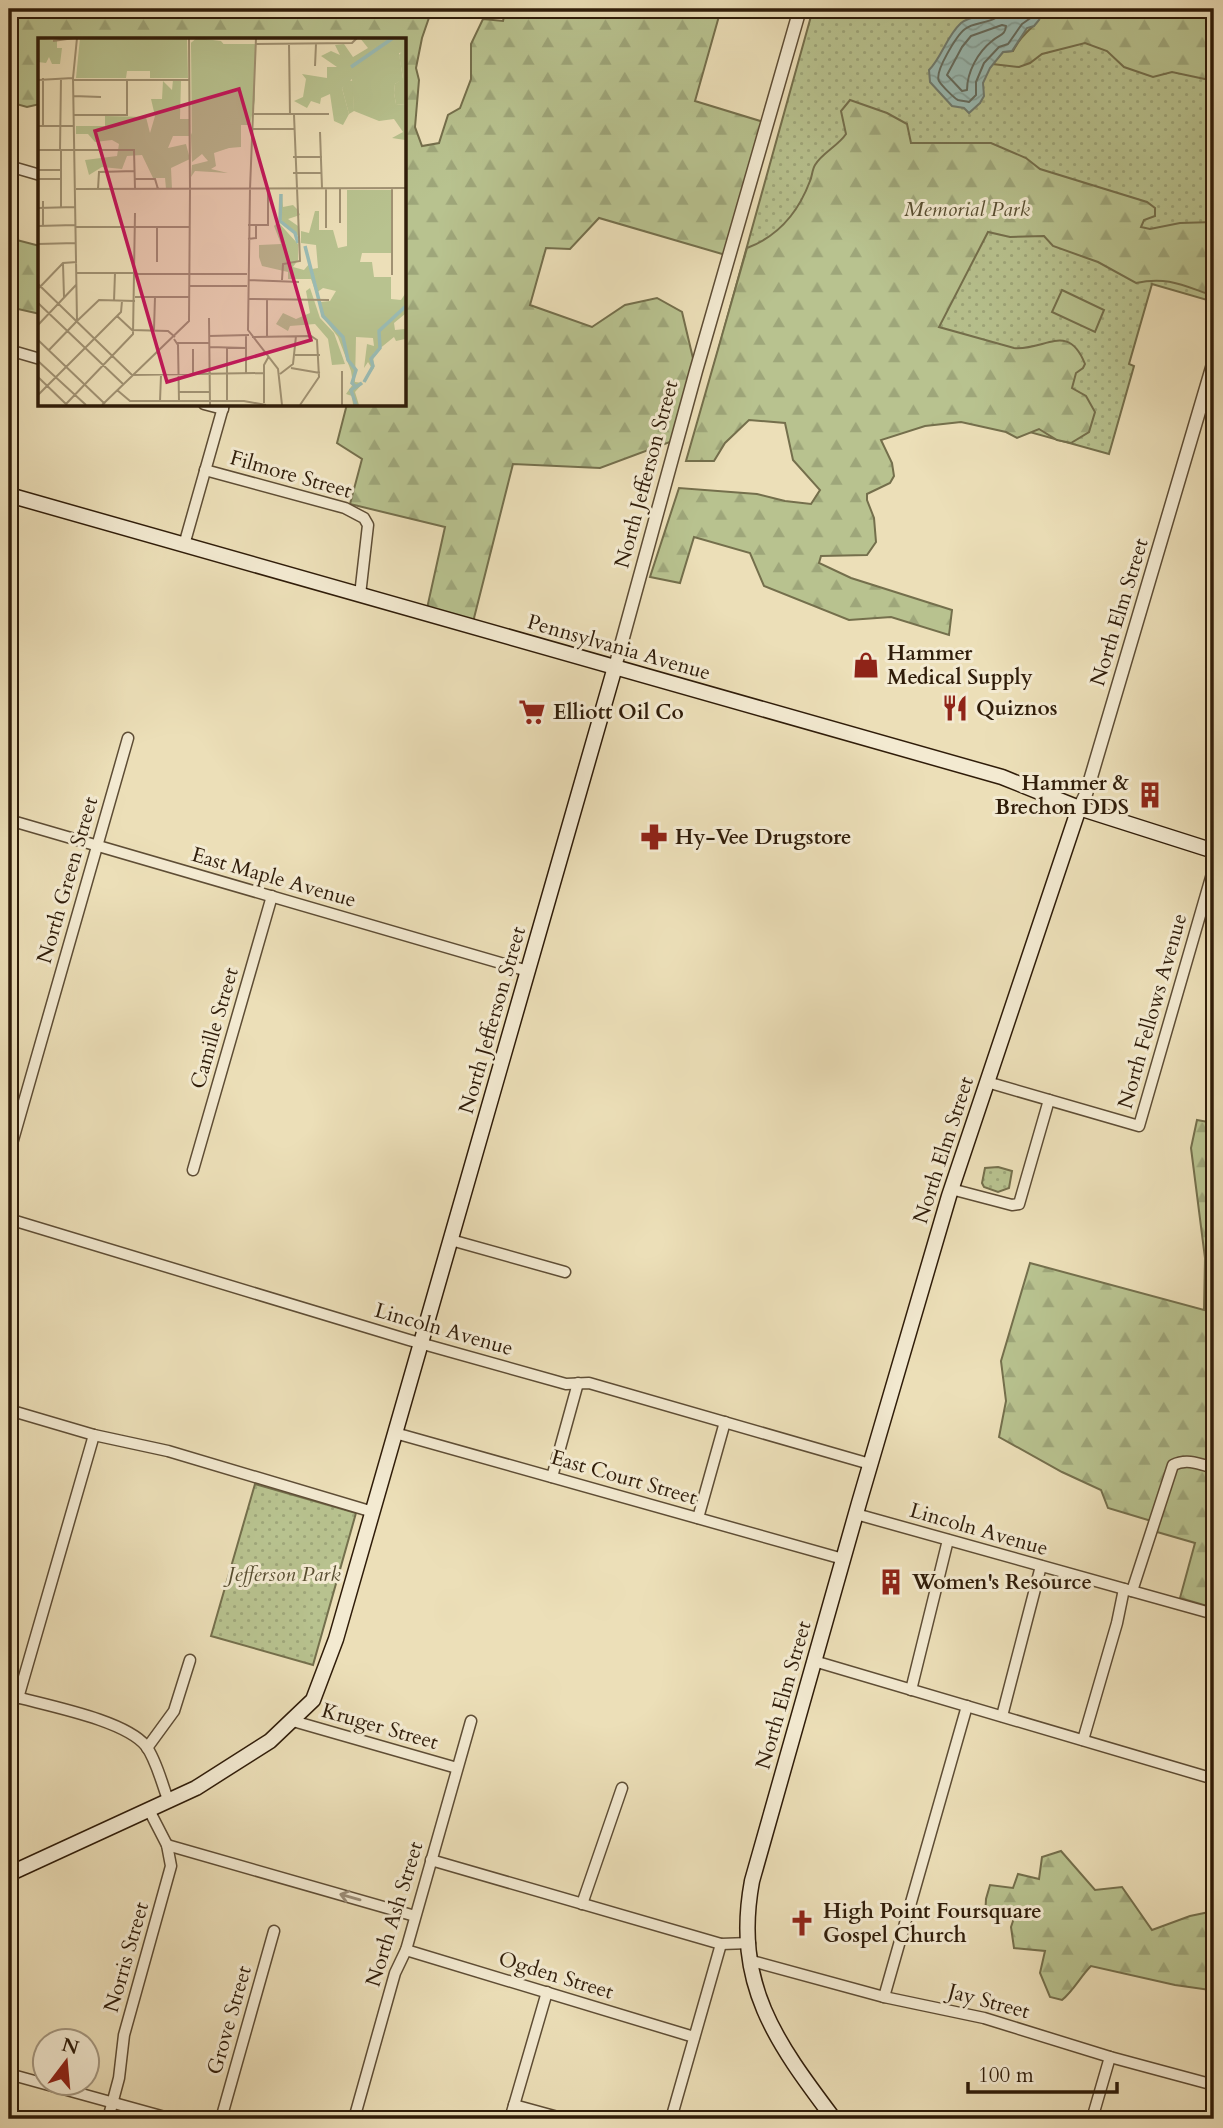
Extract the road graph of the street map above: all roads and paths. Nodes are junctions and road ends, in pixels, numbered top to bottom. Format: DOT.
graph roads {
  1 [pos="800,9"];
  2 [pos="9,166"];
  3 [pos="38,174"];
  4 [pos="9,350"];
  5 [pos="38,358"];
  6 [pos="1214,361"];
  7 [pos="223,407"];
  8 [pos="205,470"];
  9 [pos="9,495"];
  10 [pos="184,545"];
  11 [pos="360,595"];
  12 [pos="615,667"];
  13 [pos="128,738"];
  14 [pos="1079,808"];
  15 [pos="9,820"];
  16 [pos="97,845"];
  17 [pos="1214,851"];
  18 [pos="1214,867"];
  19 [pos="272,897"];
  20 [pos="528,971"];
  21 [pos="986,1082"];
  22 [pos="1049,1100"];
  23 [pos="9,1154"];
  24 [pos="193,1170"];
  25 [pos="951,1189"];
  26 [pos="9,1219"];
  27 [pos="451,1240"];
  28 [pos="565,1272"];
  29 [pos="421,1343"];
  30 [pos="578,1383"];
  31 [pos="9,1409"];
  32 [pos="725,1422"];
  33 [pos="395,1433"];
  34 [pos="94,1435"];
  35 [pos="870,1464"];
  36 [pos="1214,1468"];
  37 [pos="552,1477"];
  38 [pos="373,1512"];
  39 [pos="856,1514"];
  40 [pos="698,1518"];
  41 [pos="948,1540"];
  42 [pos="843,1559"];
  43 [pos="1041,1566"];
  44 [pos="1128,1590"];
  45 [pos="1214,1614"];
  46 [pos="190,1660"];
  47 [pos="814,1661"];
  48 [pos="911,1690"];
  49 [pos="13,1696"];
  50 [pos="967,1706"];
  51 [pos="1002,1716"];
  52 [pos="293,1721"];
  53 [pos="471,1721"];
  54 [pos="1083,1740"];
  55 [pos="147,1748"];
  56 [pos="457,1768"];
  57 [pos="1214,1779"];
  58 [pos="622,1788"];
  59 [pos="169,1802"];
  60 [pos="149,1810"];
  61 [pos="167,1845"];
  62 [pos="431,1860"];
  63 [pos="9,1874"];
  64 [pos="582,1903"];
  65 [pos="415,1916"];
  66 [pos="274,1931"];
  67 [pos="750,1943"];
  68 [pos="721,1944"];
  69 [pos="406,1950"];
  70 [pos="752,1961"];
  71 [pos="547,1992"];
  72 [pos="884,1997"];
  73 [pos="694,2037"];
  74 [pos="1110,2057"];
  75 [pos="9,2074"];
  76 [pos="1214,2085"];
  77 [pos="113,2103"];
  78 [pos="514,2105"];
  79 [pos="108,2119"];
  80 [pos="172,2119"];
  81 [pos="221,2119"];
  82 [pos="354,2119"];
  83 [pos="510,2119"];
  84 [pos="565,2119"];
  85 [pos="671,2119"];
  86 [pos="834,2119"];
  87 [pos="1091,2119"];
  1 -- 12 [label="street, North Jefferson Street"];
  2 -- 3 [label="street"];
  4 -- 5 [label="street"];
  6 -- 14 [label="street, North Elm Street"];
  7 -- 8 [label="street"];
  8 -- 10 [label="street"];
  8 -- 11 [label="street, Filmore Street"];
  9 -- 10 [label="main road, Pennsylvania Avenue"];
  10 -- 11 [label="main road, Pennsylvania Avenue"];
  11 -- 12 [label="main road, Pennsylvania Avenue"];
  12 -- 14 [label="main road, Pennsylvania Avenue"];
  12 -- 20 [label="main road, North Jefferson Street"];
  13 -- 16 [label="street, North Green Street"];
  14 -- 17 [label="main road, Pennsylvania Avenue"];
  14 -- 21 [label="main road, North Elm Street"];
  15 -- 16 [label="street, East Maple Avenue"];
  16 -- 19 [label="street, East Maple Avenue"];
  16 -- 23 [label="street, North Green Street"];
  18 -- 22 [label="street, North Fellows Avenue"];
  19 -- 20 [label="street, East Maple Avenue"];
  19 -- 24 [label="street, Camille Street"];
  20 -- 27 [label="main road, North Jefferson Street"];
  21 -- 22 [label="street"];
  21 -- 25 [label="main road, North Elm Street"];
  22 -- 25 [label="street"];
  25 -- 35 [label="main road, North Elm Street"];
  26 -- 29 [label="street, Lincoln Avenue"];
  27 -- 28 [label="street"];
  27 -- 29 [label="main road, North Jefferson Street"];
  29 -- 30 [label="street, Lincoln Avenue"];
  29 -- 33 [label="main road, North Jefferson Street"];
  30 -- 32 [label="street, Lincoln Avenue"];
  30 -- 37 [label="street"];
  31 -- 34 [label="street"];
  32 -- 35 [label="street, Lincoln Avenue"];
  32 -- 40 [label="street"];
  33 -- 37 [label="street, East Court Street"];
  33 -- 38 [label="main road, North Jefferson Street"];
  34 -- 38 [label="street"];
  34 -- 49 [label="street"];
  35 -- 39 [label="main road, North Elm Street"];
  36 -- 44 [label="street"];
  37 -- 40 [label="street, East Court Street"];
  38 -- 52 [label="main road, North Jefferson Street"];
  39 -- 41 [label="street, Lincoln Avenue"];
  39 -- 42 [label="main road, North Elm Street"];
  40 -- 42 [label="street, East Court Street"];
  41 -- 43 [label="street, Lincoln Avenue"];
  41 -- 48 [label="street"];
  42 -- 47 [label="main road, North Elm Street"];
  43 -- 44 [label="street, Lincoln Avenue"];
  43 -- 51 [label="street"];
  44 -- 45 [label="street, Lincoln Avenue"];
  44 -- 54 [label="street"];
  46 -- 55 [label="street"];
  47 -- 48 [label="street"];
  47 -- 67 [label="main road, North Elm Street"];
  48 -- 50 [label="street"];
  49 -- 55 [label="street"];
  50 -- 51 [label="street"];
  50 -- 72 [label="street"];
  51 -- 54 [label="street"];
  52 -- 56 [label="street, Kruger Street"];
  52 -- 59 [label="main road, North Jefferson Street"];
  53 -- 56 [label="street, North Ash Street"];
  54 -- 57 [label="street"];
  55 -- 59 [label="street"];
  56 -- 62 [label="street, North Ash Street"];
  58 -- 64 [label="street"];
  59 -- 60 [label="main road, North Jefferson Street"];
  60 -- 61 [label="street, Norris Street"];
  60 -- 63 [label="main road, North Jefferson Street"];
  65 -- 61 [label="street, one-way"];
  61 -- 77 [label="street, Norris Street"];
  62 -- 64 [label="street"];
  62 -- 65 [label="street, North Ash Street"];
  64 -- 68 [label="street"];
  65 -- 69 [label="street, North Ash Street"];
  66 -- 81 [label="street, Grove Street"];
  67 -- 68 [label="street"];
  67 -- 70 [label="main road, North Elm Street"];
  68 -- 73 [label="street"];
  69 -- 71 [label="street, Ogden Street"];
  69 -- 82 [label="street, North Ash Street"];
  70 -- 72 [label="street, Jay Street"];
  70 -- 86 [label="main road, North Elm Street"];
  71 -- 73 [label="street, Ogden Street"];
  71 -- 78 [label="street"];
  72 -- 74 [label="street, Jay Street"];
  73 -- 85 [label="street"];
  74 -- 76 [label="street, Jay Street"];
  74 -- 87 [label="street"];
  75 -- 77 [label="street"];
  77 -- 79 [label="street, Norris Street"];
  77 -- 80 [label="street"];
  78 -- 83 [label="street"];
  78 -- 84 [label="street"];
}
